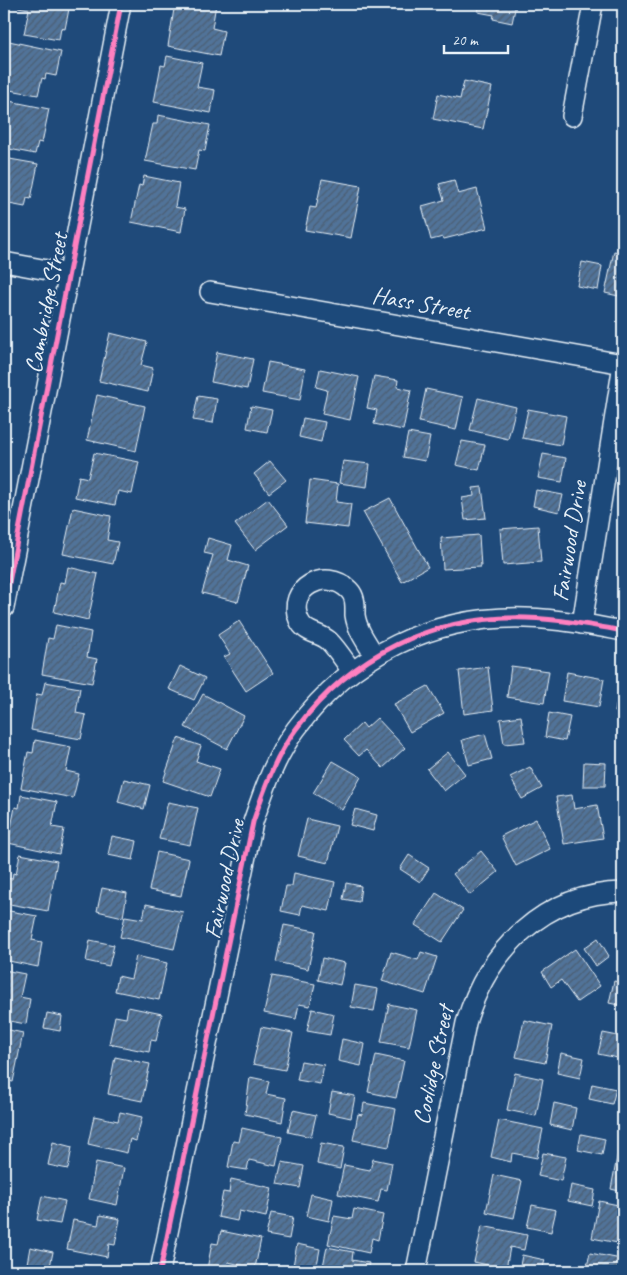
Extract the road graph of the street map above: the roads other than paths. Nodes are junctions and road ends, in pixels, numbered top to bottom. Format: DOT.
graph roads {
  1 [pos="121,4"];
  2 [pos="593,4"];
  3 [pos="572,116"];
  4 [pos="4,262"];
  5 [pos="70,274"];
  6 [pos="210,292"];
  7 [pos="623,364"];
  8 [pos="4,608"];
  9 [pos="582,624"];
  10 [pos="623,631"];
  11 [pos="375,656"];
  12 [pos="352,672"];
  13 [pos="623,892"];
  14 [pos="160,1271"];
  15 [pos="416,1271"];
  1 -- 5 [label="street, Cambridge Street"];
  2 -- 3 [label="street"];
  4 -- 5 [label="street"];
  5 -- 8 [label="street, Cambridge Street"];
  6 -- 7 [label="street, Hass Street"];
  7 -- 9 [label="street, Fairwood Drive"];
  9 -- 10 [label="street"];
  9 -- 11 [label="street, Fairwood Drive"];
  11 -- 12 [label="street, Fairwood Drive"];
  11 -- 12 [label="street"];
  12 -- 14 [label="street, Fairwood Drive"];
  13 -- 15 [label="street, Coolidge Street"];
}
